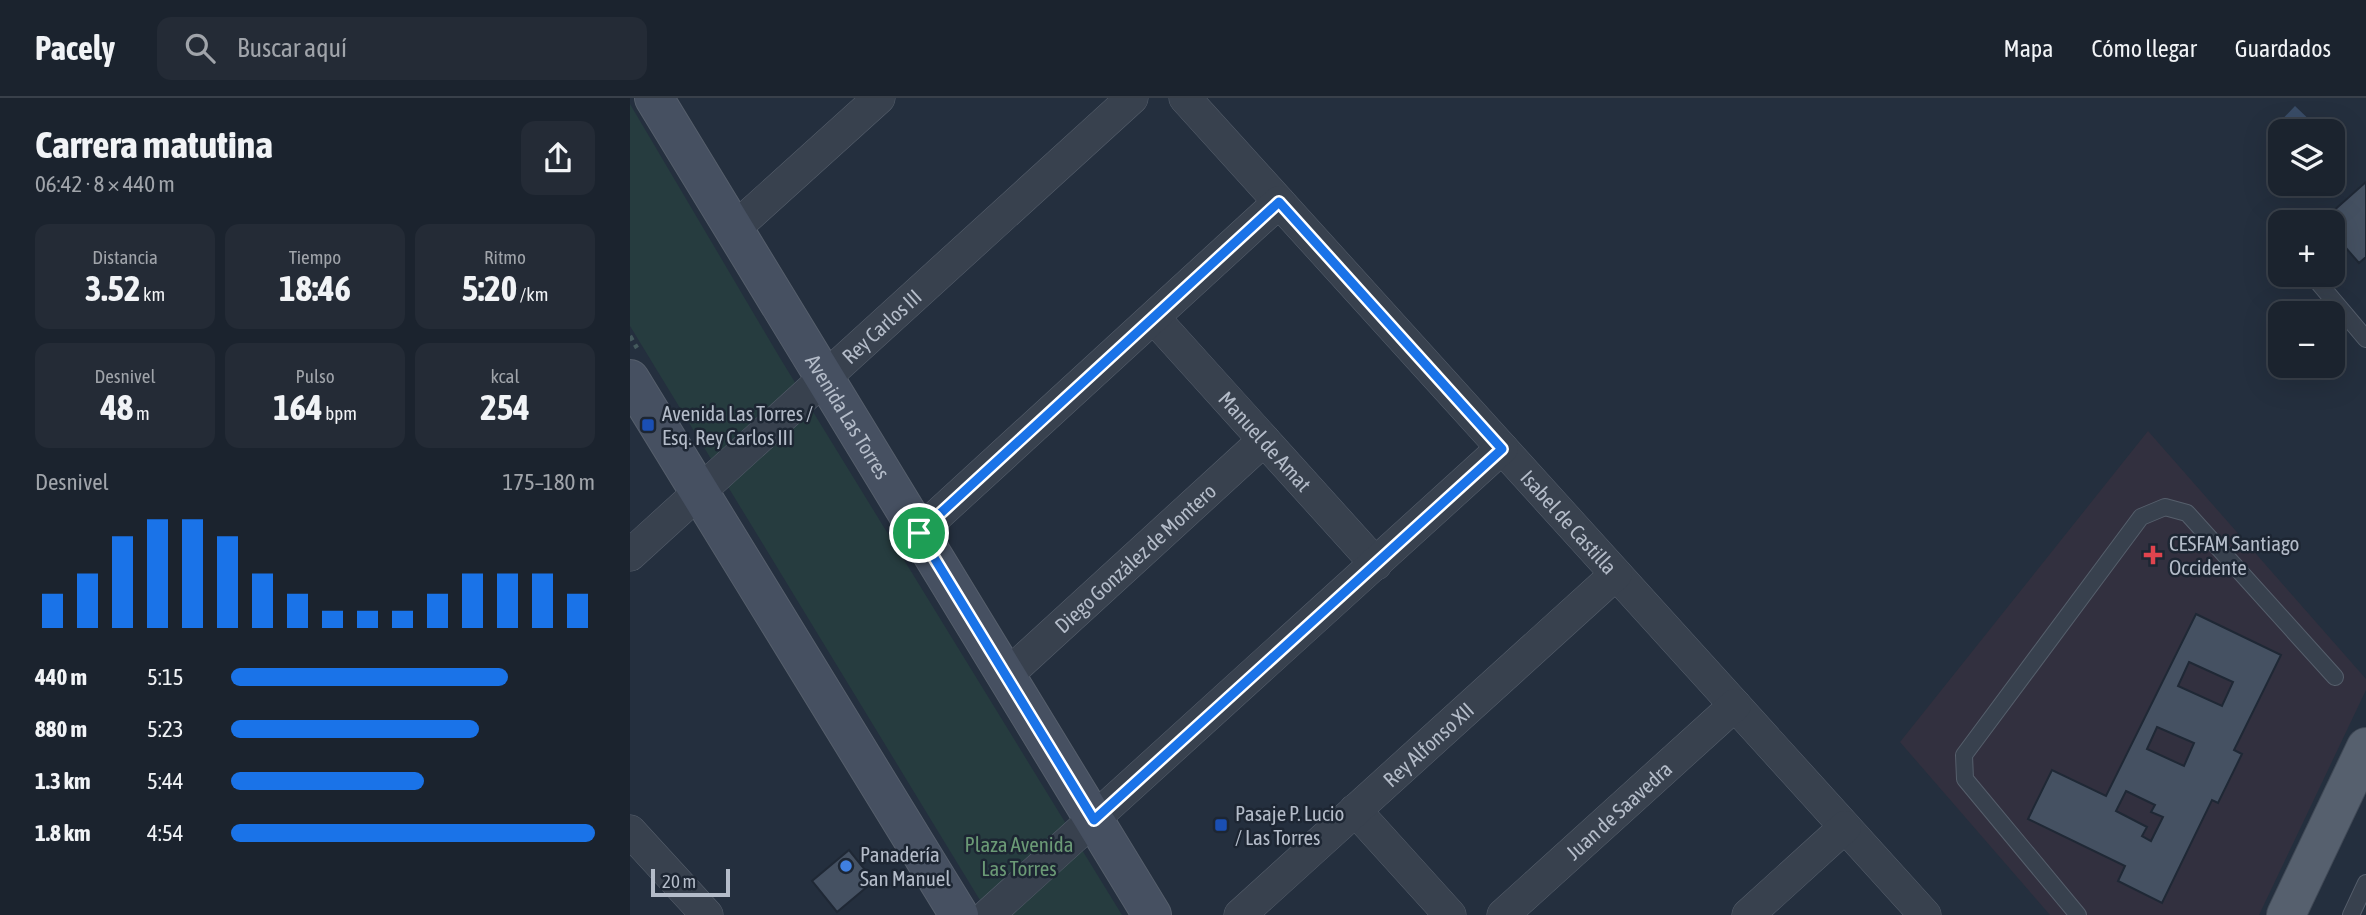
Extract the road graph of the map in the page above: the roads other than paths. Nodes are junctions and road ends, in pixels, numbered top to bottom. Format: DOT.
graph roads {
  1 [pos="655,98"];
  2 [pos="879,98"];
  3 [pos="1132,98"];
  4 [pos="1185,98"];
  5 [pos="1279,202"];
  6 [pos="734,229"];
  7 [pos="2322,287"];
  8 [pos="1154,318"];
  9 [pos="2366,339"];
  10 [pos="630,379"];
  11 [pos="825,379"];
  12 [pos="1264,440"];
  13 [pos="1502,449"];
  14 [pos="699,492"];
  15 [pos="919,533"];
  16 [pos="630,555"];
  17 [pos="1376,564"];
  18 [pos="1616,574"];
  19 [pos="1006,676"];
  20 [pos="2335,677"];
  21 [pos="1735,705"];
  22 [pos="2366,747"];
  23 [pos="1355,810"];
  24 [pos="1094,820"];
  25 [pos="1845,827"];
  26 [pos="630,831"];
  27 [pos="2366,883"];
  28 [pos="707,915"];
  29 [pos="959,915"];
  30 [pos="988,915"];
  31 [pos="1152,915"];
  32 [pos="1240,915"];
  33 [pos="1450,915"];
  34 [pos="1503,915"];
  35 [pos="1748,915"];
  36 [pos="1925,915"];
  37 [pos="2078,915"];
  38 [pos="2286,915"];
  39 [pos="2351,915"];
  1 -- 6 [label="street, Avenida Las Torres"];
  2 -- 6 [label="street"];
  3 -- 11 [label="street, Rey Carlos III"];
  4 -- 5 [label="street, Isabel de Castilla"];
  5 -- 8 [label="street"];
  5 -- 13 [label="street, Isabel de Castilla"];
  6 -- 11 [label="street, Avenida Las Torres"];
  7 -- 9 [label="lane"];
  8 -- 12 [label="street, Manuel de Amat"];
  8 -- 15 [label="street"];
  10 -- 14 [label="street"];
  11 -- 14 [label="street, Rey Carlos III"];
  11 -- 15 [label="street, Avenida Las Torres"];
  12 -- 17 [label="street, Manuel de Amat"];
  12 -- 19 [label="street, Diego González de Montero"];
  13 -- 17 [label="street"];
  13 -- 18 [label="street, Isabel de Castilla"];
  14 -- 16 [label="street, Rey Carlos III"];
  14 -- 29 [label="street"];
  15 -- 19 [label="street, Avenida Las Torres"];
  17 -- 24 [label="street"];
  18 -- 21 [label="street, Isabel de Castilla"];
  18 -- 23 [label="street, Rey Alfonso XII"];
  19 -- 24 [label="street, Avenida Las Torres"];
  20 -- 37 [label="lane"];
  21 -- 25 [label="street, Isabel de Castilla"];
  21 -- 34 [label="street, Juan de Saavedra"];
  22 -- 38 [label="main road"];
  23 -- 32 [label="street, Rey Alfonso XII"];
  23 -- 33 [label="street"];
  24 -- 30 [label="street"];
  24 -- 31 [label="street, Avenida Las Torres"];
  25 -- 35 [label="street"];
  25 -- 36 [label="street, Isabel de Castilla"];
  26 -- 28 [label="street"];
  27 -- 39 [label="lane"];
}
